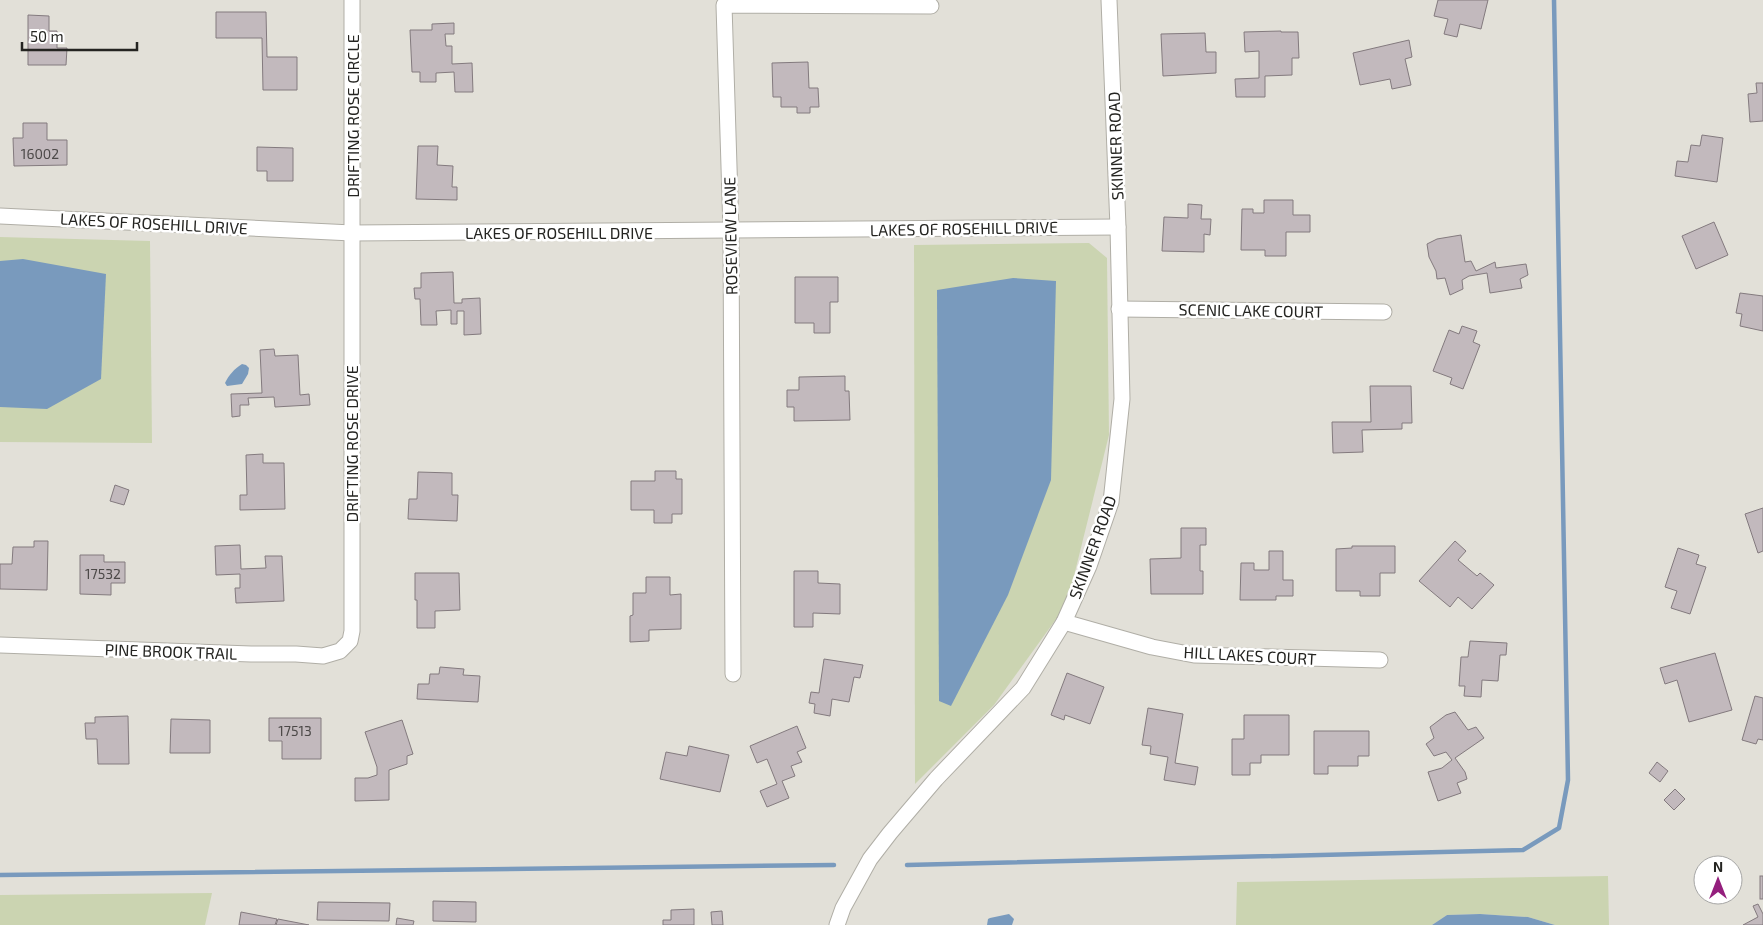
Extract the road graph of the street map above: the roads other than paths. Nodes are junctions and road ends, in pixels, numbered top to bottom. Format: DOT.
graph roads {
  1 [pos="352,0"];
  2 [pos="1109,0"];
  3 [pos="931,6"];
  4 [pos="0,216"];
  5 [pos="1118,227"];
  6 [pos="731,231"];
  7 [pos="352,233"];
  8 [pos="1119,309"];
  9 [pos="1384,312"];
  10 [pos="1064,622"];
  11 [pos="0,645"];
  12 [pos="340,651"];
  13 [pos="1380,660"];
  14 [pos="733,674"];
  15 [pos="837,925"];
  1 -- 7 [label="street, DRIFTING ROSE CIRCLE"];
  2 -- 5 [label="street, SKINNER ROAD"];
  3 -- 6 [label="street, ROSEVIEW LANE"];
  4 -- 7 [label="street, LAKES OF ROSEHILL DRIVE"];
  5 -- 6 [label="street, LAKES OF ROSEHILL DRIVE"];
  5 -- 8 [label="street, SKINNER ROAD"];
  6 -- 7 [label="street, LAKES OF ROSEHILL DRIVE"];
  6 -- 14 [label="street, ROSEVIEW LANE"];
  7 -- 12 [label="street, DRIFTING ROSE DRIVE"];
  8 -- 9 [label="street, SCENIC LAKE COURT"];
  8 -- 10 [label="street, SKINNER ROAD"];
  10 -- 13 [label="street, HILL LAKES COURT"];
  10 -- 15 [label="street, SKINNER ROAD"];
  11 -- 12 [label="street, PINE BROOK TRAIL"];
}
